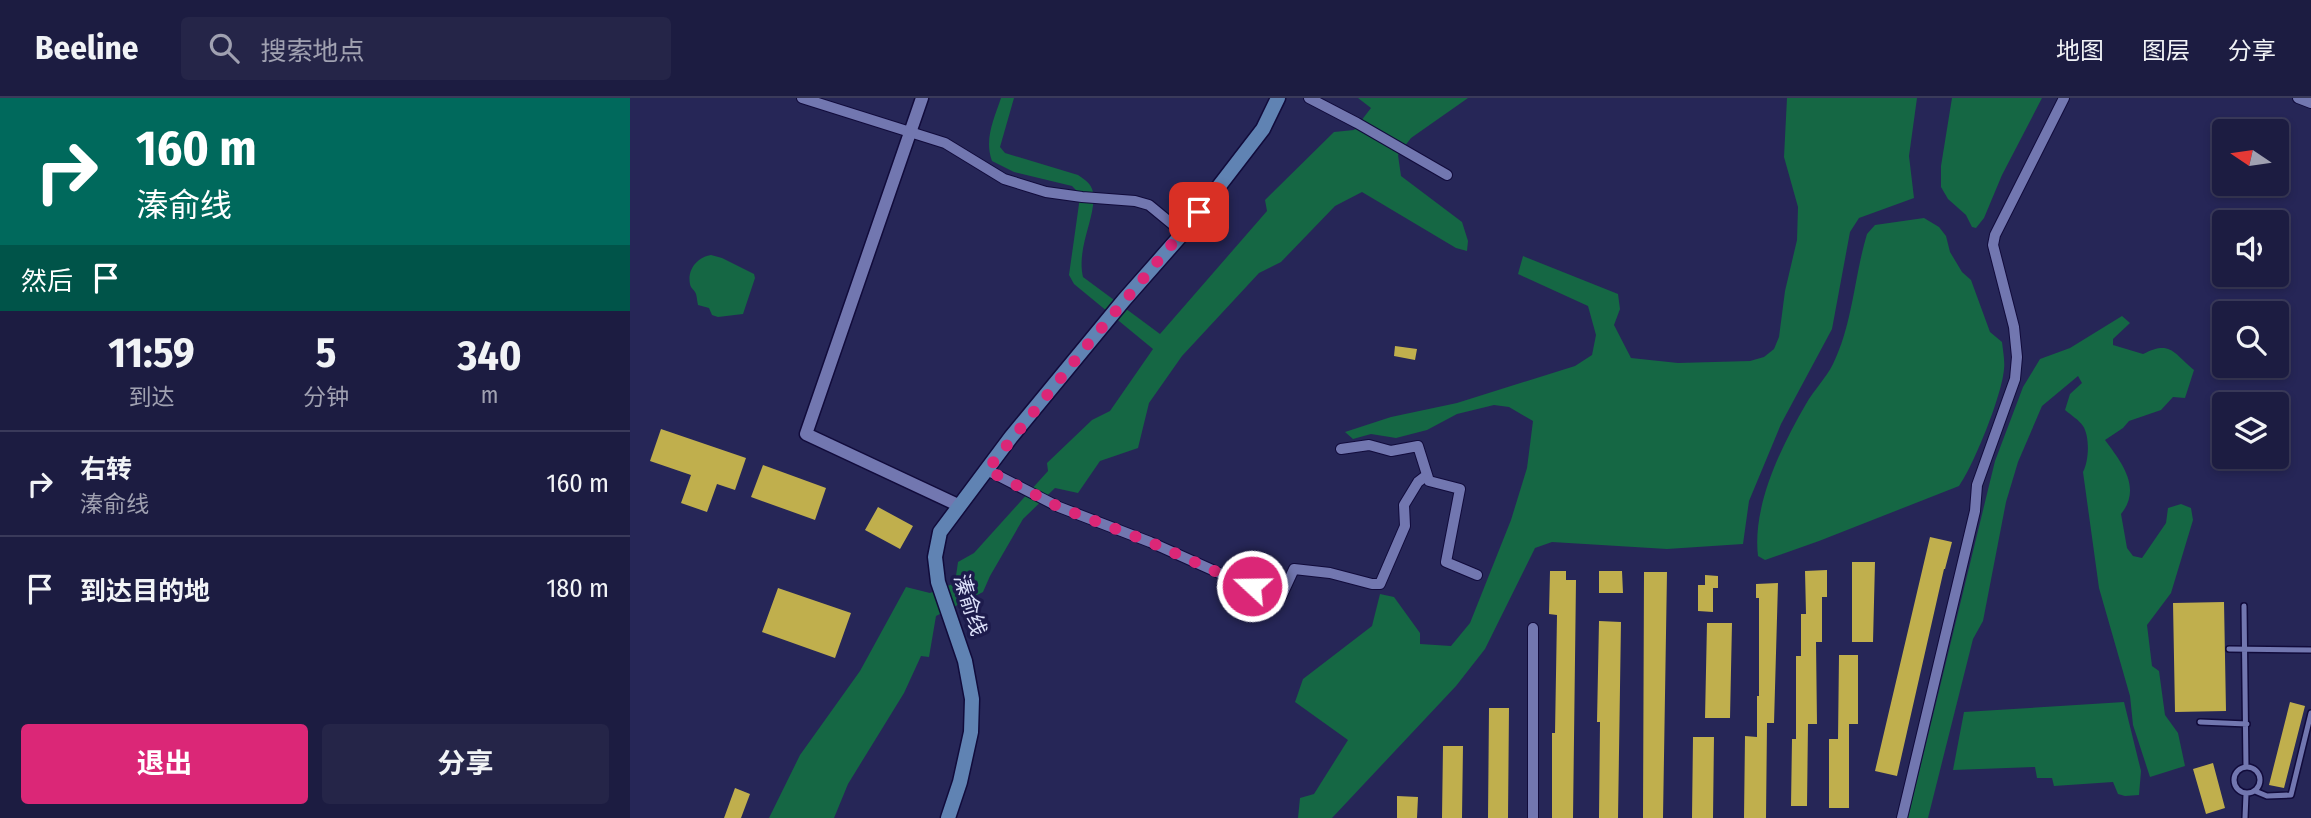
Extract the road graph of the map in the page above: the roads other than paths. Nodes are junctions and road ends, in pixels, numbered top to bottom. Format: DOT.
graph roads {
  1 [pos="802,98"];
  2 [pos="922,98"];
  3 [pos="1278,98"];
  4 [pos="1309,98"];
  5 [pos="2064,98"];
  6 [pos="2298,98"];
  7 [pos="2311,103"];
  8 [pos="909,131"];
  9 [pos="1447,176"];
  10 [pos="1183,233"];
  11 [pos="1341,449"];
  12 [pos="987,470"];
  13 [pos="1427,475"];
  14 [pos="960,506"];
  15 [pos="1477,575"];
  16 [pos="2244,606"];
  17 [pos="1533,628"];
  18 [pos="2230,649"];
  19 [pos="2245,650"];
  20 [pos="2311,650"];
  21 [pos="2311,713"];
  22 [pos="2200,722"];
  23 [pos="2247,724"];
  24 [pos="2246,767"];
  25 [pos="2255,791"];
  26 [pos="2246,794"];
  27 [pos="948,818"];
  28 [pos="1533,818"];
  29 [pos="1902,818"];
  30 [pos="2245,818"];
  1 -- 8 [label="street"];
  2 -- 8 [label="street"];
  3 -- 10 [label="main road, 溱俞线"];
  4 -- 9 [label="street"];
  5 -- 29 [label="street"];
  6 -- 7 [label="street"];
  8 -- 10 [label="street"];
  8 -- 14 [label="street"];
  10 -- 12 [label="main road, 溱俞线"];
  11 -- 13 [label="street"];
  12 -- 13 [label="street"];
  12 -- 14 [label="main road, 溱俞线"];
  13 -- 15 [label="street"];
  14 -- 27 [label="main road, 溱俞线"];
  16 -- 19 [label="lane"];
  17 -- 28 [label="street"];
  18 -- 19 [label="lane"];
  19 -- 20 [label="lane"];
  19 -- 23 [label="lane"];
  21 -- 25 [label="lane"];
  22 -- 23 [label="lane"];
  23 -- 24 [label="lane"];
  24 -- 25 [label="lane"];
  24 -- 26 [label="lane"];
  25 -- 26 [label="lane"];
  26 -- 30 [label="lane"];
}
